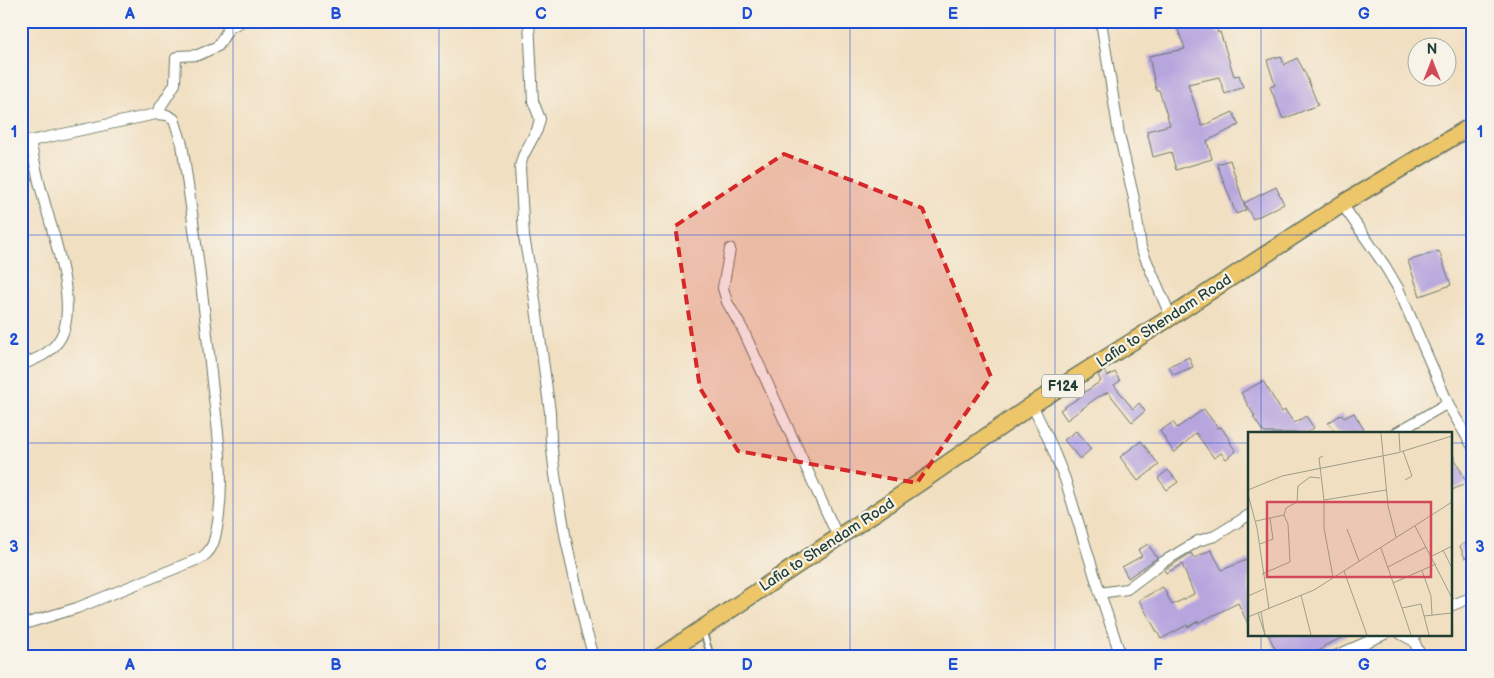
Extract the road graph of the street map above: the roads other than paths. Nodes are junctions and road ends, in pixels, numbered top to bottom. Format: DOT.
graph roads {
  1 [pos="242,21"];
  2 [pos="529,21"];
  3 [pos="1101,21"];
  4 [pos="156,114"];
  5 [pos="1473,126"];
  6 [pos="26,142"];
  7 [pos="1342,204"];
  8 [pos="730,249"];
  9 [pos="1171,317"];
  10 [pos="21,365"];
  11 [pos="1448,403"];
  12 [pos="1032,405"];
  13 [pos="1398,432"];
  14 [pos="1473,448"];
  15 [pos="1248,517"];
  16 [pos="838,537"];
  17 [pos="1100,593"];
  18 [pos="1473,597"];
  19 [pos="1452,605"];
  20 [pos="21,625"];
  21 [pos="702,628"];
  22 [pos="1380,636"];
  23 [pos="1414,638"];
  24 [pos="681,652"];
  25 [pos="594,657"];
  26 [pos="660,657"];
  27 [pos="711,657"];
  28 [pos="1121,657"];
  29 [pos="1332,657"];
  30 [pos="1421,657"];
  1 -- 4 [label="street"];
  2 -- 25 [label="street"];
  3 -- 9 [label="street"];
  4 -- 6 [label="street"];
  4 -- 20 [label="street"];
  5 -- 7 [label="main road, Lafia to Shendam Road / F124"];
  6 -- 10 [label="street"];
  7 -- 9 [label="main road, Lafia to Shendam Road / F124"];
  7 -- 11 [label="street"];
  8 -- 16 [label="street"];
  9 -- 12 [label="main road, Lafia to Shendam Road / F124"];
  11 -- 13 [label="street"];
  11 -- 14 [label="street"];
  12 -- 16 [label="main road, Lafia to Shendam Road / F124"];
  12 -- 17 [label="street"];
  15 -- 17 [label="street"];
  16 -- 21 [label="main road, Lafia to Shendam Road / F124"];
  17 -- 28 [label="street"];
  18 -- 19 [label="street"];
  21 -- 24 [label="main road, Lafia to Shendam Road / F124"];
  21 -- 27 [label="lane"];
  22 -- 29 [label="street"];
  23 -- 30 [label="street"];
  24 -- 26 [label="main road, Lafia to Shendam Road / F124"];
}
